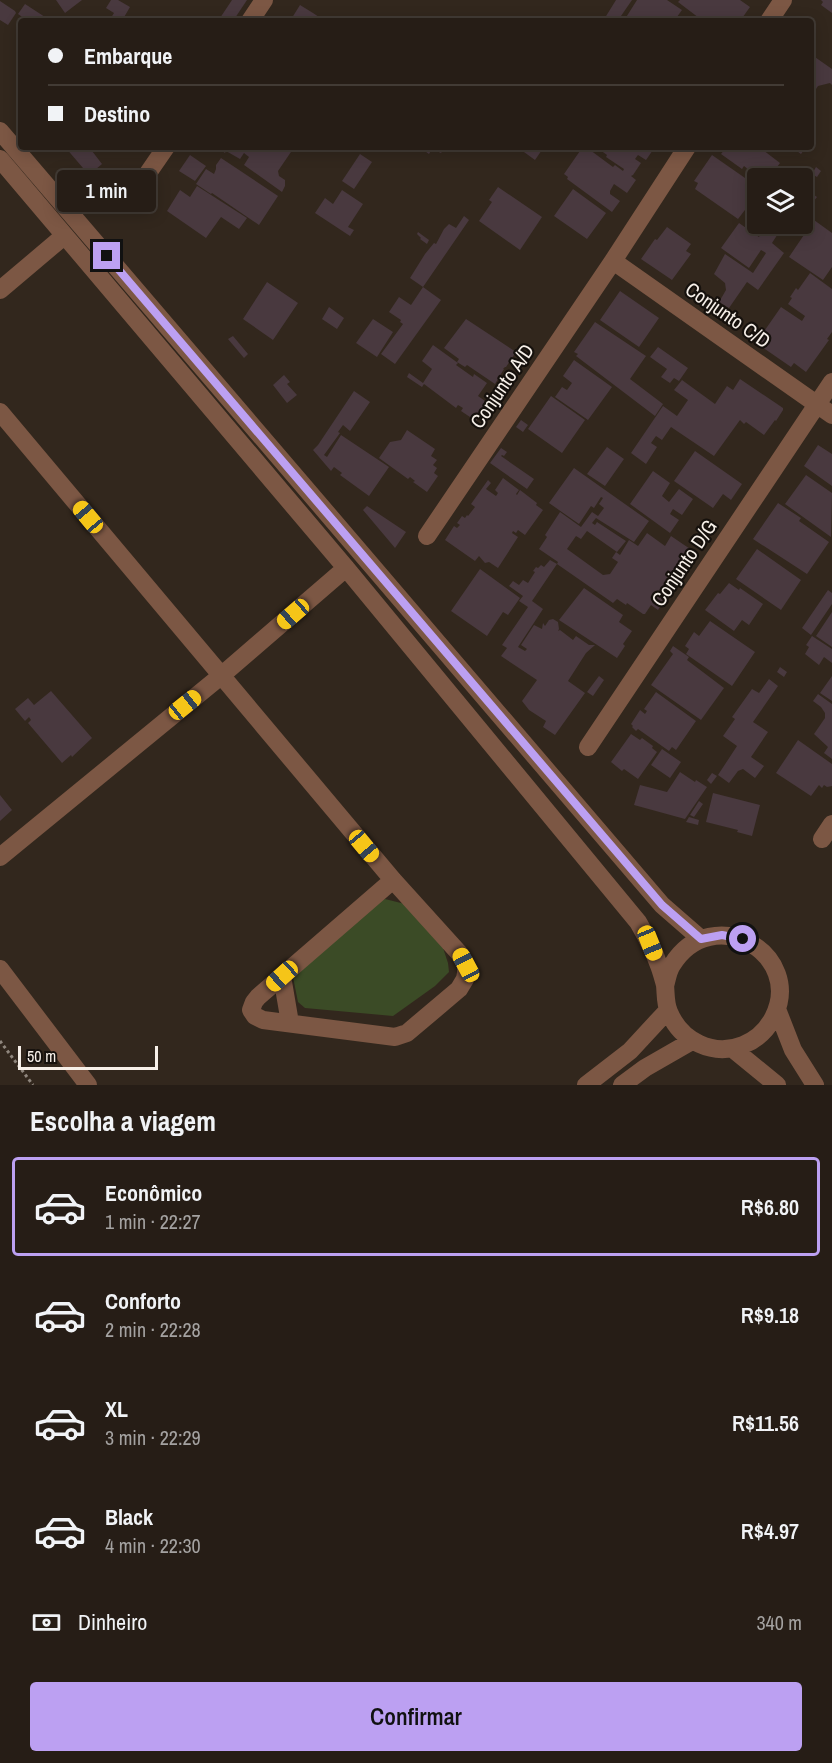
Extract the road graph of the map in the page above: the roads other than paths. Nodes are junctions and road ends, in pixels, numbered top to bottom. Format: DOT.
graph roads {
  1 [pos="264,0"];
  2 [pos="783,0"];
  3 [pos="252,18"];
  4 [pos="772,18"];
  5 [pos="0,131"];
  6 [pos="164,150"];
  7 [pos="685,150"];
  8 [pos="0,159"];
  9 [pos="126,206"];
  10 [pos="64,236"];
  11 [pos="613,261"];
  12 [pos="0,290"];
  13 [pos="832,382"];
  14 [pos="825,410"];
  15 [pos="0,412"];
  16 [pos="7,434"];
  17 [pos="428,536"];
  18 [pos="346,568"];
  19 [pos="222,675"];
  20 [pos="588,747"];
  21 [pos="832,824"];
  22 [pos="822,839"];
  23 [pos="0,857"];
  24 [pos="393,880"];
  25 [pos="701,939"];
  26 [pos="0,969"];
  27 [pos="282,976"];
  28 [pos="665,986"];
  29 [pos="777,1009"];
  30 [pos="668,1010"];
  31 [pos="290,1023"];
  32 [pos="692,1041"];
  33 [pos="733,1049"];
  34 [pos="88,1085"];
  35 [pos="586,1085"];
  36 [pos="622,1085"];
  37 [pos="777,1085"];
  38 [pos="815,1085"];
  1 -- 3 [label="street"];
  2 -- 4 [label="street"];
  5 -- 25 [label="street"];
  6 -- 9 [label="street"];
  7 -- 11 [label="street, Conjunto A/D"];
  8 -- 10 [label="street"];
  10 -- 12 [label="street"];
  10 -- 18 [label="street"];
  11 -- 14 [label="street, Conjunto C/D"];
  11 -- 17 [label="street, Conjunto A/D"];
  13 -- 14 [label="street, Conjunto D/G"];
  14 -- 20 [label="street, Conjunto D/G"];
  15 -- 16 [label="street"];
  16 -- 19 [label="street"];
  18 -- 19 [label="street"];
  18 -- 28 [label="street"];
  19 -- 23 [label="street"];
  19 -- 24 [label="street"];
  21 -- 22 [label="street"];
  24 -- 27 [label="street"];
  24 -- 31 [label="street"];
  25 -- 28 [label="street"];
  25 -- 29 [label="street"];
  26 -- 34 [label="street"];
  27 -- 31 [label="street"];
  27 -- 31 [label="street"];
  28 -- 30 [label="street"];
  29 -- 33 [label="street"];
  29 -- 38 [label="street"];
  30 -- 32 [label="street"];
  30 -- 35 [label="street"];
  32 -- 33 [label="street"];
  32 -- 36 [label="street"];
  33 -- 37 [label="street"];
}
